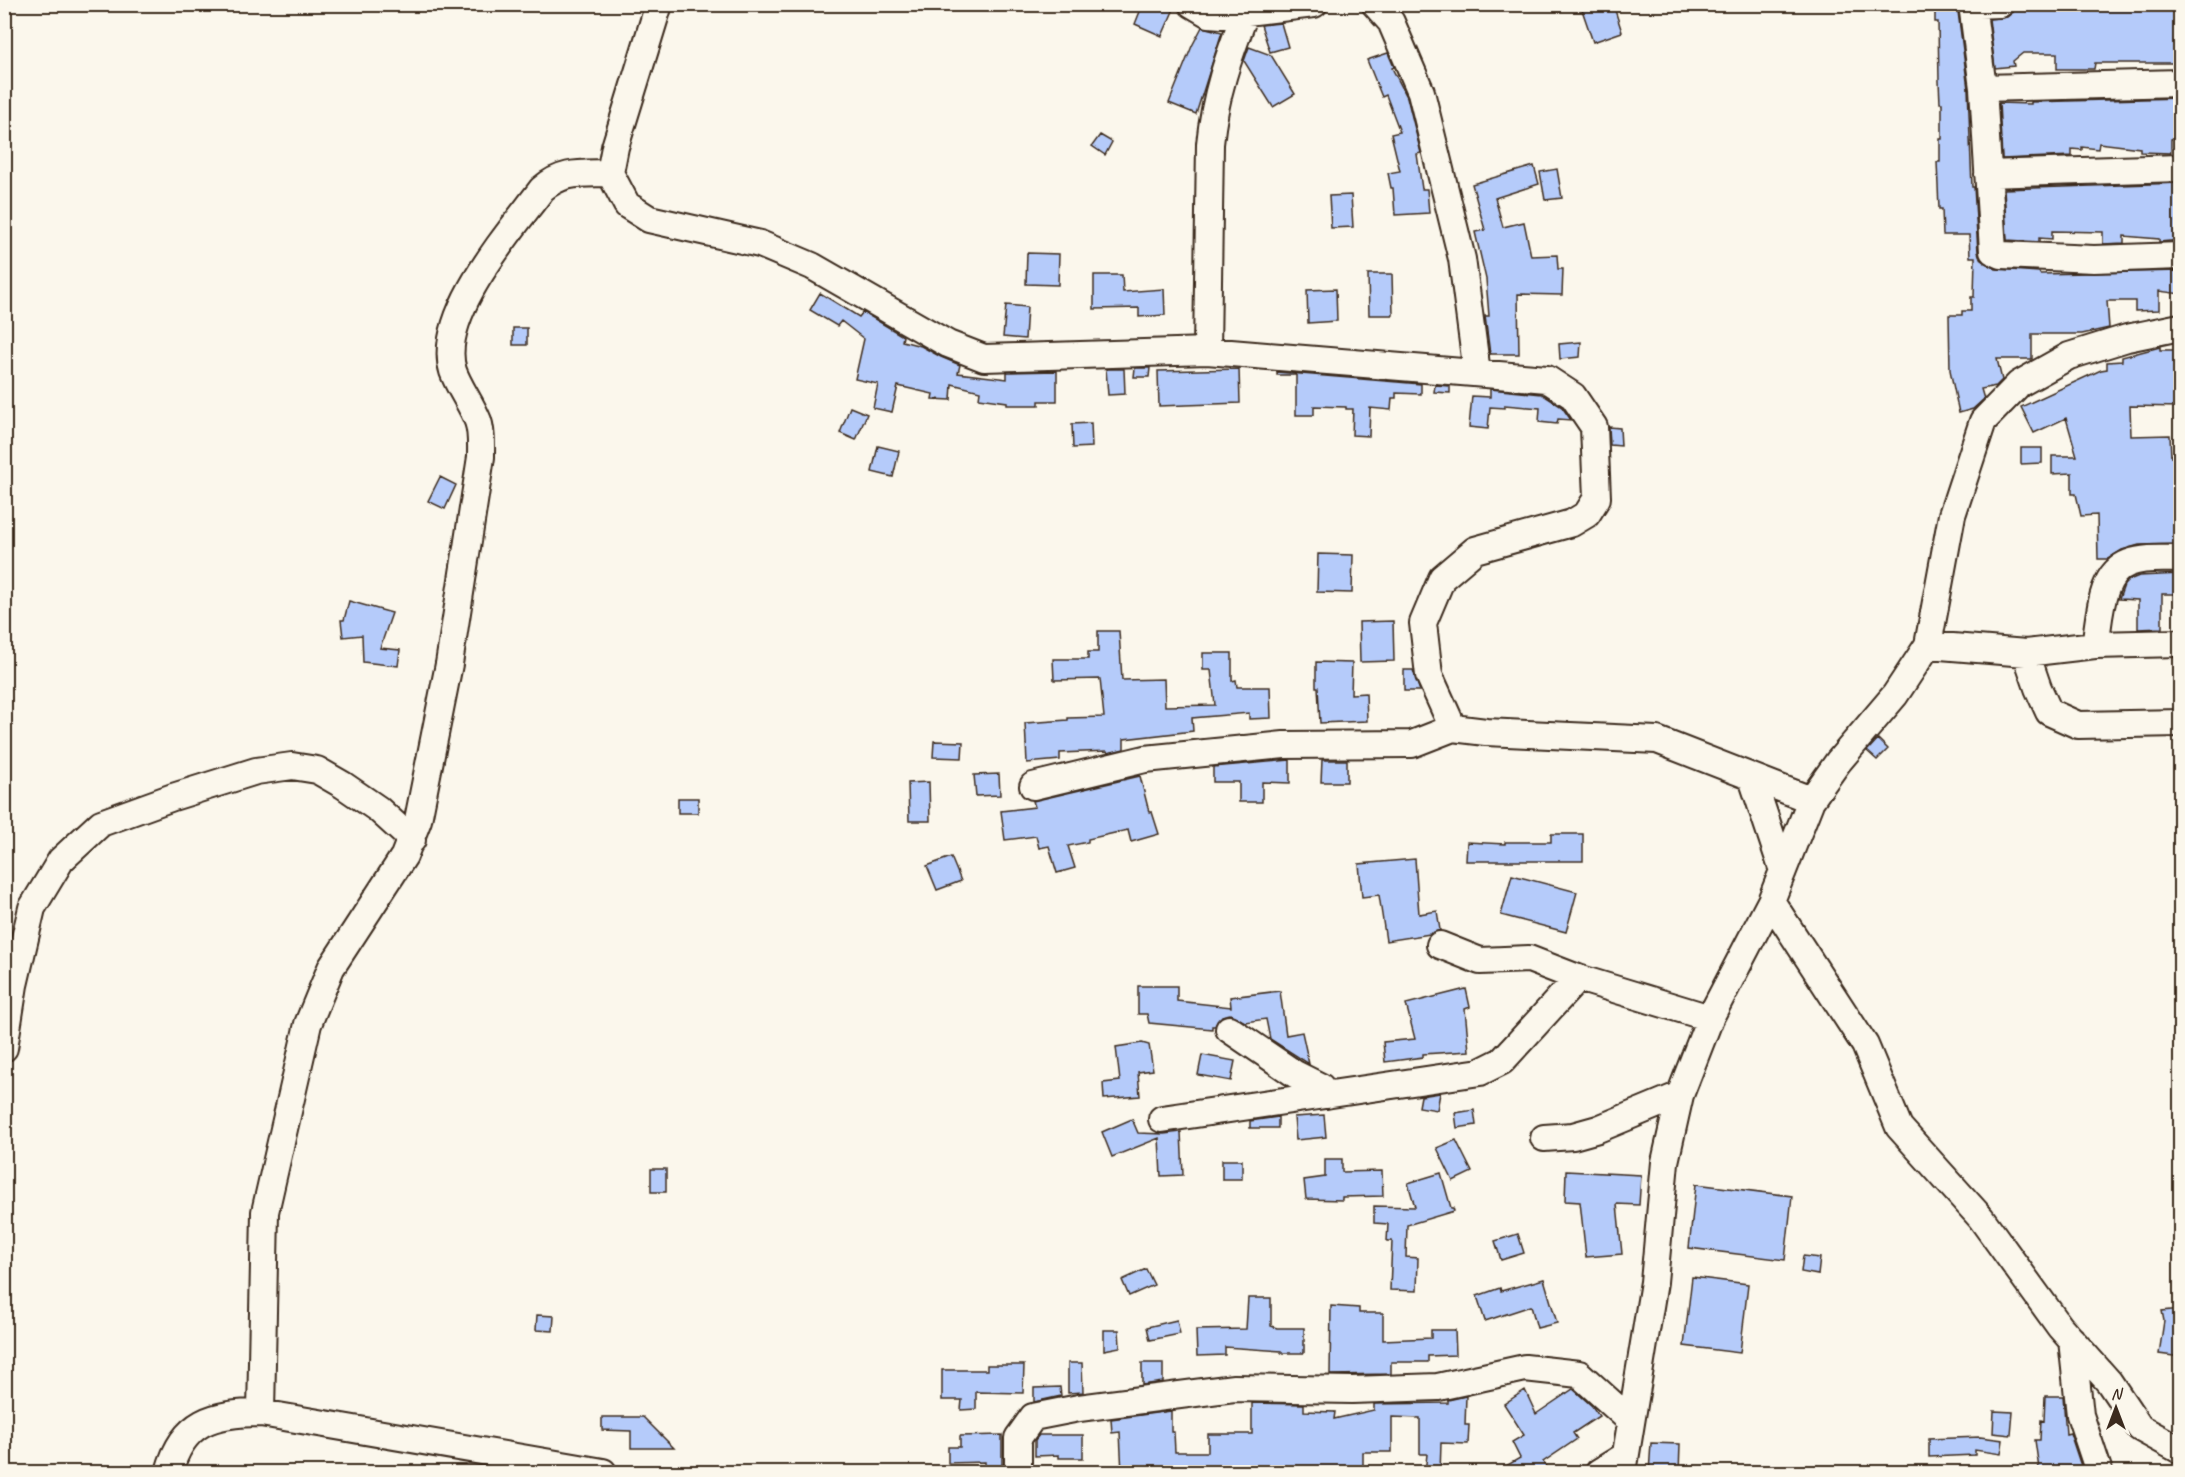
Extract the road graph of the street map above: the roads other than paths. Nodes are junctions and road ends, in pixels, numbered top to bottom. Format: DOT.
graph roads {
  1 [pos="659,4"];
  2 [pos="1192,4"];
  3 [pos="1314,4"];
  4 [pos="1375,4"];
  5 [pos="2000,4"];
  6 [pos="1972,5"];
  7 [pos="1246,11"];
  8 [pos="2181,83"];
  9 [pos="1983,88"];
  10 [pos="2181,168"];
  11 [pos="610,173"];
  12 [pos="1988,174"];
  13 [pos="2181,256"];
  14 [pos="2181,327"];
  15 [pos="1207,351"];
  16 [pos="1478,373"];
  17 [pos="2181,559"];
  18 [pos="2181,643"];
  19 [pos="1928,645"];
  20 [pos="2095,645"];
  21 [pos="2026,653"];
  22 [pos="2181,723"];
  23 [pos="1453,728"];
  24 [pos="1752,778"];
  25 [pos="1033,786"];
  26 [pos="1811,800"];
  27 [pos="412,840"];
  28 [pos="1783,871"];
  29 [pos="1771,901"];
  30 [pos="1440,945"];
  31 [pos="1578,978"];
  32 [pos="1710,1018"];
  33 [pos="1229,1029"];
  34 [pos="4,1048"];
  35 [pos="1327,1095"];
  36 [pos="1680,1095"];
  37 [pos="1162,1119"];
  38 [pos="1544,1138"];
  39 [pos="2072,1340"];
  40 [pos="261,1413"];
  41 [pos="1631,1421"];
  42 [pos="2181,1450"];
  43 [pos="1624,1464"];
  44 [pos="169,1473"];
  45 [pos="603,1473"];
  46 [pos="1018,1473"];
  47 [pos="1599,1473"];
  48 [pos="2099,1473"];
  1 -- 11 [label="street"];
  2 -- 7 [label="street"];
  3 -- 7 [label="street"];
  4 -- 16 [label="street"];
  5 -- 6 [label="street"];
  6 -- 9 [label="street"];
  7 -- 15 [label="street"];
  8 -- 9 [label="street"];
  9 -- 12 [label="street"];
  10 -- 12 [label="street"];
  11 -- 15 [label="street"];
  11 -- 27 [label="street"];
  12 -- 13 [label="street"];
  14 -- 19 [label="street"];
  15 -- 16 [label="street"];
  16 -- 23 [label="street"];
  17 -- 20 [label="street"];
  18 -- 20 [label="street"];
  19 -- 21 [label="street"];
  19 -- 26 [label="street"];
  20 -- 21 [label="street"];
  21 -- 22 [label="street"];
  23 -- 24 [label="street"];
  23 -- 25 [label="street"];
  24 -- 26 [label="street"];
  24 -- 28 [label="street"];
  26 -- 28 [label="street"];
  27 -- 34 [label="street"];
  27 -- 40 [label="street"];
  28 -- 29 [label="street"];
  29 -- 32 [label="street"];
  29 -- 39 [label="street"];
  30 -- 31 [label="street"];
  31 -- 32 [label="street"];
  31 -- 35 [label="street"];
  32 -- 36 [label="street"];
  33 -- 35 [label="street"];
  35 -- 37 [label="street"];
  36 -- 38 [label="street"];
  36 -- 41 [label="street"];
  39 -- 42 [label="street"];
  39 -- 48 [label="street"];
  40 -- 44 [label="street"];
  40 -- 45 [label="street"];
  41 -- 43 [label="street"];
  41 -- 46 [label="street"];
  43 -- 47 [label="street"];
}
